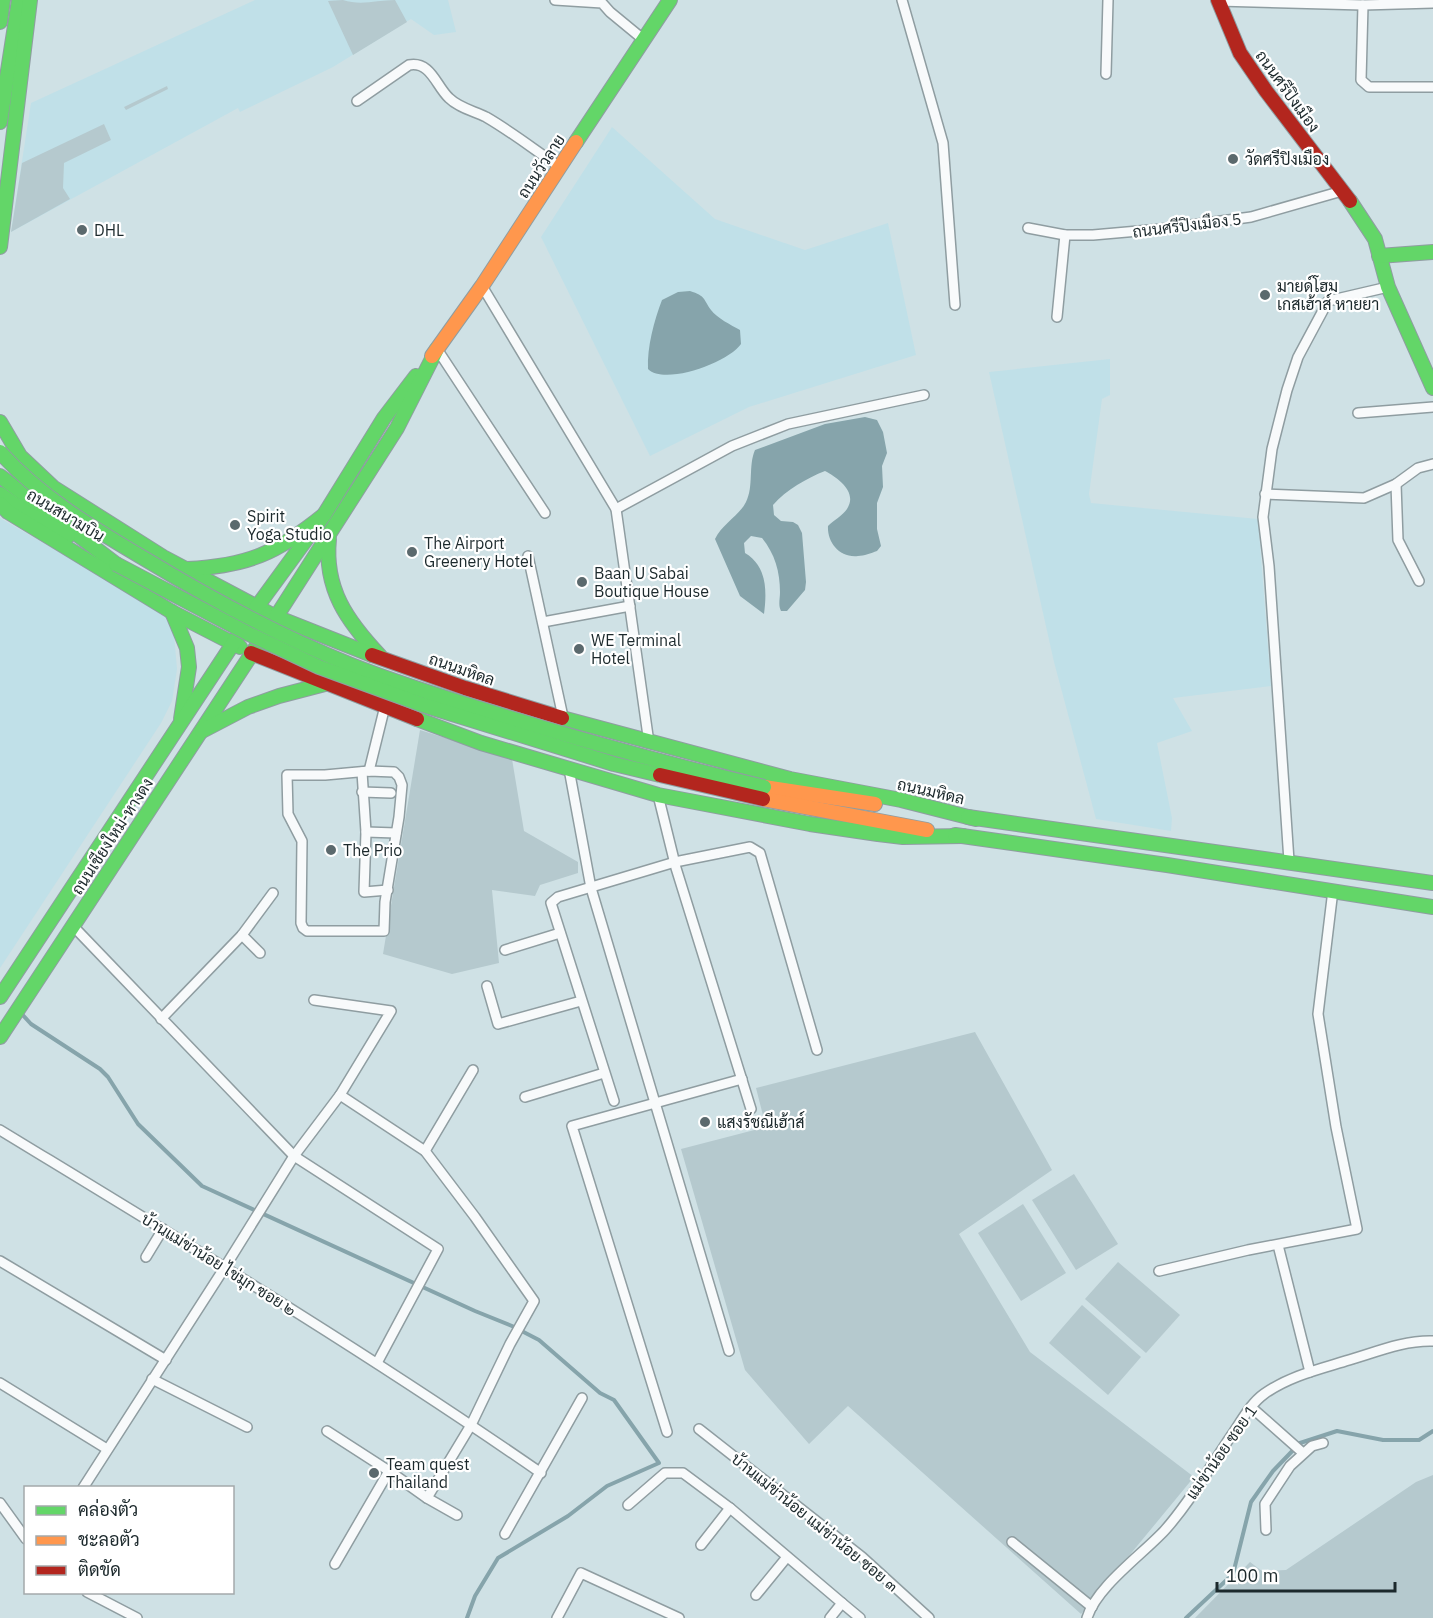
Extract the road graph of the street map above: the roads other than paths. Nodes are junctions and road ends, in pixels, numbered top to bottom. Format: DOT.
graph roads {
  1 [pos="3,0"];
  2 [pos="19,0"];
  3 [pos="30,0"];
  4 [pos="555,0"];
  5 [pos="670,0"];
  6 [pos="902,0"];
  7 [pos="1108,0"];
  8 [pos="1218,1"];
  9 [pos="1303,1"];
  10 [pos="602,2"];
  11 [pos="1433,3"];
  12 [pos="1363,5"];
  13 [pos="0,22"];
  14 [pos="644,40"];
  15 [pos="1106,74"];
  16 [pos="1433,87"];
  17 [pos="357,101"];
  18 [pos="0,122"];
  19 [pos="560,167"];
  20 [pos="1342,191"];
  21 [pos="1028,228"];
  22 [pos="1065,234"];
  23 [pos="0,246"];
  24 [pos="1433,252"];
  25 [pos="1379,256"];
  26 [pos="482,286"];
  27 [pos="1388,287"];
  28 [pos="955,305"];
  29 [pos="1057,317"];
  30 [pos="437,349"];
  31 [pos="1433,388"];
  32 [pos="924,395"];
  33 [pos="1433,407"];
  34 [pos="1358,413"];
  35 [pos="0,422"];
  36 [pos="0,452"];
  37 [pos="1433,464"];
  38 [pos="0,476"];
  39 [pos="1396,484"];
  40 [pos="0,494"];
  41 [pos="1265,494"];
  42 [pos="3,508"];
  43 [pos="616,509"];
  44 [pos="545,513"];
  45 [pos="324,515"];
  46 [pos="331,531"];
  47 [pos="528,556"];
  48 [pos="116,564"];
  49 [pos="184,569"];
  50 [pos="1419,581"];
  51 [pos="630,606"];
  52 [pos="256,608"];
  53 [pos="172,612"];
  54 [pos="276,617"];
  55 [pos="543,622"];
  56 [pos="233,644"];
  57 [pos="250,653"];
  58 [pos="383,659"];
  59 [pos="325,684"];
  60 [pos="461,686"];
  61 [pos="385,706"];
  62 [pos="562,717"];
  63 [pos="180,724"];
  64 [pos="446,730"];
  65 [pos="200,733"];
  66 [pos="649,742"];
  67 [pos="569,769"];
  68 [pos="365,772"];
  69 [pos="362,792"];
  70 [pos="391,793"];
  71 [pos="764,793"];
  72 [pos="658,795"];
  73 [pos="976,819"];
  74 [pos="366,832"];
  75 [pos="396,832"];
  76 [pos="963,836"];
  77 [pos="1289,861"];
  78 [pos="675,862"];
  79 [pos="1433,883"];
  80 [pos="591,888"];
  81 [pos="388,890"];
  82 [pos="1333,890"];
  83 [pos="273,892"];
  84 [pos="1433,907"];
  85 [pos="73,926"];
  86 [pos="560,933"];
  87 [pos="242,935"];
  88 [pos="505,950"];
  89 [pos="260,953"];
  90 [pos="487,986"];
  91 [pos="0,997"];
  92 [pos="314,1000"];
  93 [pos="581,1001"];
  94 [pos="161,1019"];
  95 [pos="0,1036"];
  96 [pos="817,1050"];
  97 [pos="473,1070"];
  98 [pos="604,1073"];
  99 [pos="742,1079"];
  100 [pos="340,1095"];
  101 [pos="525,1096"];
  102 [pos="614,1101"];
  103 [pos="656,1102"];
  104 [pos="751,1109"];
  105 [pos="0,1130"];
  106 [pos="425,1151"];
  107 [pos="294,1155"];
  108 [pos="162,1229"];
  109 [pos="1278,1245"];
  110 [pos="146,1257"];
  111 [pos="0,1261"];
  112 [pos="225,1267"];
  113 [pos="1159,1271"];
  114 [pos="1433,1341"];
  115 [pos="729,1352"];
  116 [pos="166,1360"];
  117 [pos="377,1363"];
  118 [pos="1310,1372"];
  119 [pos="152,1379"];
  120 [pos="0,1383"];
  121 [pos="582,1398"];
  122 [pos="1251,1407"];
  123 [pos="471,1425"];
  124 [pos="247,1427"];
  125 [pos="699,1429"];
  126 [pos="327,1431"];
  127 [pos="667,1432"];
  128 [pos="1323,1443"];
  129 [pos="107,1449"];
  130 [pos="1303,1453"];
  131 [pos="389,1471"];
  132 [pos="541,1473"];
  133 [pos="84,1486"];
  134 [pos="427,1498"];
  135 [pos="0,1503"];
  136 [pos="628,1505"];
  137 [pos="730,1508"];
  138 [pos="457,1515"];
  139 [pos="1266,1530"];
  140 [pos="505,1534"];
  141 [pos="24,1536"];
  142 [pos="1012,1542"];
  143 [pos="701,1545"];
  144 [pos="787,1557"];
  145 [pos="335,1564"];
  146 [pos="89,1594"];
  147 [pos="756,1595"];
  148 [pos="842,1603"];
  149 [pos="1092,1607"];
  150 [pos="137,1618"];
  151 [pos="557,1618"];
  152 [pos="676,1618"];
  153 [pos="830,1618"];
  154 [pos="860,1618"];
  155 [pos="929,1618"];
  156 [pos="1087,1618"];
  1 -- 13 [label="main road"];
  2 -- 18 [label="main road"];
  3 -- 23 [label="main road"];
  4 -- 10 [label="street"];
  5 -- 14 [label="main road, ถนนวัวลาย"];
  6 -- 28 [label="street"];
  7 -- 15 [label="street"];
  8 -- 9 [label="street"];
  8 -- 20 [label="main road, ถนนศรีปิงเมือง"];
  9 -- 12 [label="street"];
  10 -- 14 [label="street"];
  11 -- 12 [label="street"];
  12 -- 16 [label="street"];
  14 -- 19 [label="main road, ถนนวัวลาย"];
  17 -- 19 [label="street"];
  19 -- 26 [label="main road, ถนนวัวลาย"];
  20 -- 22 [label="street, ถนนศรีปิงเมือง 5"];
  20 -- 25 [label="main road, ถนนศรีปิงเมือง"];
  21 -- 22 [label="street, ถนนศรีปิงเมือง 5"];
  22 -- 29 [label="street"];
  24 -- 25 [label="main road"];
  25 -- 27 [label="main road, ถนนศรีปิงเมือง"];
  26 -- 30 [label="main road, ถนนวัวลาย"];
  26 -- 43 [label="street"];
  27 -- 31 [label="main road, ถนนศรีปิงเมือง"];
  27 -- 41 [label="street"];
  30 -- 44 [label="street"];
  30 -- 45 [label="main road, ถนนวัวลาย"];
  30 -- 46 [label="main road, ถนนวัวลาย"];
  32 -- 43 [label="street"];
  33 -- 34 [label="street"];
  35 -- 49 [label="main road, ถนนมหิดล"];
  36 -- 71 [label="main road, ถนนมหิดล, bridge"];
  37 -- 39 [label="street"];
  38 -- 48 [label="main road, ถนนมหิดล"];
  39 -- 41 [label="street"];
  39 -- 50 [label="street"];
  40 -- 48 [label="main road, ถนนสนามบิน"];
  41 -- 77 [label="street"];
  42 -- 53 [label="main road, ถนนมหิดล"];
  43 -- 51 [label="street"];
  45 -- 49 [label="main road"];
  45 -- 52 [label="main road, ถนนวัวลาย"];
  46 -- 54 [label="main road, ถนนวัวลาย"];
  46 -- 58 [label="main road"];
  47 -- 55 [label="street"];
  48 -- 71 [label="main road, ถนนมหิดล, bridge"];
  49 -- 52 [label="main road, ถนนมหิดล"];
  51 -- 55 [label="street"];
  51 -- 66 [label="street"];
  52 -- 54 [label="main road, ถนนมหิดล"];
  52 -- 56 [label="main road, ถนนวัวลาย"];
  53 -- 56 [label="main road, ถนนมหิดล"];
  53 -- 63 [label="main road"];
  54 -- 57 [label="main road, ถนนวัวลาย"];
  54 -- 58 [label="main road, ถนนมหิดล"];
  55 -- 62 [label="street"];
  56 -- 57 [label="main road, ถนนมหิดล"];
  56 -- 63 [label="main road, ถนนเชียงใหม่-หางดง"];
  57 -- 59 [label="main road, ถนนมหิดล"];
  57 -- 65 [label="main road, ถนนเชียงใหม่-หางดง"];
  58 -- 60 [label="main road, ถนนมหิดล"];
  59 -- 61 [label="main road, ถนนมหิดล"];
  59 -- 65 [label="main road"];
  60 -- 62 [label="main road, ถนนมหิดล"];
  60 -- 64 [label="main road"];
  61 -- 64 [label="main road, ถนนมหิดล"];
  61 -- 68 [label="street"];
  62 -- 66 [label="main road, ถนนมหิดล"];
  63 -- 91 [label="main road, ถนนเชียงใหม่-หางดง"];
  64 -- 67 [label="main road, ถนนมหิดล"];
  65 -- 85 [label="main road, ถนนเชียงใหม่-หางดง"];
  66 -- 73 [label="main road, ถนนมหิดล"];
  67 -- 72 [label="main road, ถนนมหิดล"];
  67 -- 80 [label="street"];
  68 -- 69 [label="street"];
  68 -- 75 [label="street"];
  68 -- 81 [label="street"];
  69 -- 70 [label="street"];
  69 -- 74 [label="street"];
  71 -- 73 [label="main road, ถนนมหิดล"];
  71 -- 76 [label="main road, ถนนมหิดล"];
  72 -- 76 [label="main road, ถนนมหิดล"];
  72 -- 78 [label="street"];
  73 -- 77 [label="main road, ถนนมหิดล"];
  74 -- 75 [label="street"];
  74 -- 81 [label="street"];
  75 -- 81 [label="street"];
  76 -- 82 [label="main road, ถนนมหิดล"];
  77 -- 79 [label="main road, ถนนมหิดล"];
  78 -- 80 [label="street"];
  78 -- 96 [label="street"];
  78 -- 99 [label="street"];
  80 -- 86 [label="street"];
  80 -- 103 [label="street"];
  82 -- 84 [label="main road, ถนนมหิดล"];
  82 -- 109 [label="street"];
  83 -- 87 [label="street"];
  85 -- 94 [label="street"];
  85 -- 95 [label="main road, ถนนเชียงใหม่-หางดง"];
  86 -- 88 [label="street"];
  86 -- 93 [label="street"];
  87 -- 89 [label="street"];
  87 -- 94 [label="street"];
  90 -- 93 [label="street"];
  92 -- 100 [label="street"];
  93 -- 98 [label="street"];
  94 -- 107 [label="street"];
  97 -- 106 [label="street"];
  98 -- 101 [label="street"];
  98 -- 102 [label="street"];
  99 -- 103 [label="street"];
  99 -- 104 [label="street"];
  100 -- 106 [label="street"];
  100 -- 107 [label="street"];
  103 -- 115 [label="street"];
  103 -- 127 [label="street"];
  105 -- 108 [label="street, บ้านแม่ข่าน้อย ไข่มุก ซอย ๒"];
  106 -- 123 [label="street"];
  107 -- 112 [label="street"];
  107 -- 117 [label="street"];
  108 -- 110 [label="street"];
  108 -- 112 [label="street, บ้านแม่ข่าน้อย ไข่มุก ซอย ๒"];
  109 -- 113 [label="street"];
  109 -- 118 [label="street"];
  111 -- 116 [label="street"];
  112 -- 116 [label="street"];
  112 -- 117 [label="street, บ้านแม่ข่าน้อย ไข่มุก ซอย ๒"];
  114 -- 118 [label="street, แม่ข่าน้อย ซอย 1"];
  116 -- 119 [label="street"];
  117 -- 123 [label="street, บ้านแม่ข่าน้อย ไข่มุก ซอย ๒"];
  118 -- 122 [label="street, แม่ข่าน้อย ซอย 1"];
  119 -- 124 [label="street"];
  119 -- 129 [label="street"];
  120 -- 129 [label="street"];
  121 -- 132 [label="street"];
  122 -- 130 [label="street"];
  122 -- 149 [label="street, แม่ข่าน้อย ซอย 1"];
  123 -- 132 [label="street, บ้านแม่ข่าน้อย ไข่มุก ซอย ๒"];
  123 -- 134 [label="street"];
  125 -- 155 [label="street, บ้านแม่ข่าน้อย แม่ข่าน้อย ซอย ๓"];
  126 -- 131 [label="street"];
  128 -- 130 [label="street"];
  129 -- 133 [label="street"];
  130 -- 139 [label="street"];
  131 -- 134 [label="street"];
  131 -- 145 [label="street"];
  132 -- 140 [label="street"];
  134 -- 138 [label="street"];
  135 -- 141 [label="street"];
  136 -- 137 [label="street"];
  137 -- 143 [label="street"];
  137 -- 144 [label="street"];
  142 -- 149 [label="street"];
  144 -- 147 [label="street"];
  144 -- 148 [label="street"];
  146 -- 150 [label="street"];
  148 -- 153 [label="street"];
  148 -- 154 [label="street"];
  149 -- 156 [label="street, แม่ข่าน้อย ซอย 1"];
  151 -- 152 [label="street"];
}
